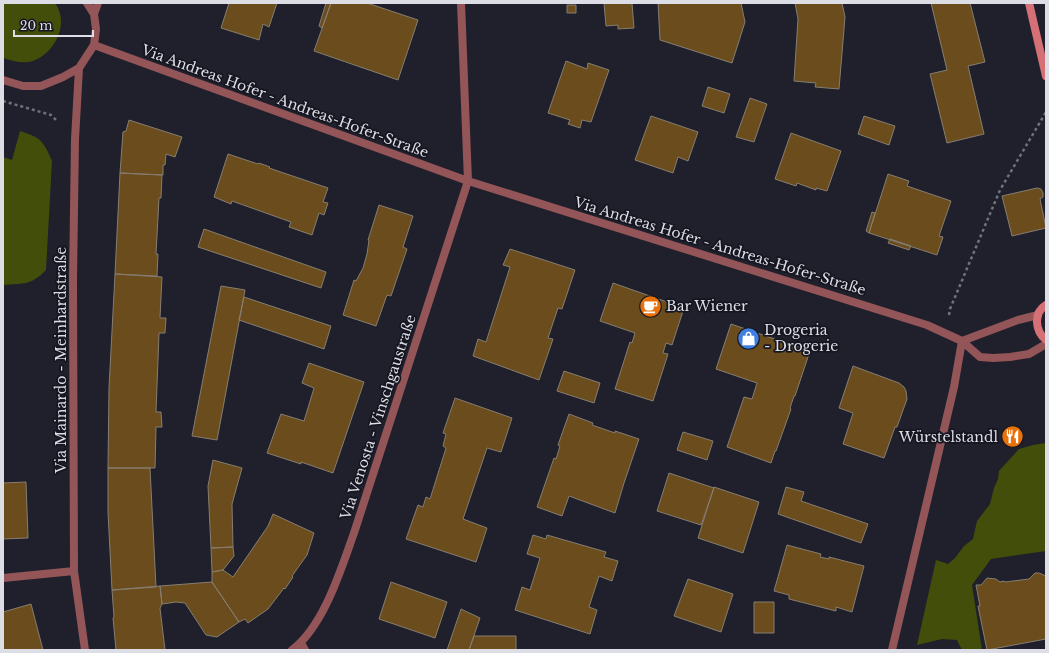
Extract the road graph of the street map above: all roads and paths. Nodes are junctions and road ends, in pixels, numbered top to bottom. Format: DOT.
graph roads {
  1 [pos="87,3"];
  2 [pos="98,3"];
  3 [pos="461,3"];
  4 [pos="1029,3"];
  5 [pos="94,14"];
  6 [pos="94,45"];
  7 [pos="79,68"];
  8 [pos="1046,76"];
  9 [pos="3,80"];
  10 [pos="3,101"];
  11 [pos="1046,112"];
  12 [pos="75,139"];
  13 [pos="468,181"];
  14 [pos="1046,305"];
  15 [pos="1038,315"];
  16 [pos="946,333"];
  17 [pos="1046,340"];
  18 [pos="962,341"];
  19 [pos="1046,344"];
  20 [pos="74,571"];
  21 [pos="3,578"];
  22 [pos="303,647"];
  23 [pos="85,650"];
  24 [pos="292,650"];
  25 [pos="892,650"];
  1 -- 5 [label="street"];
  2 -- 5 [label="street"];
  3 -- 13 [label="street"];
  4 -- 8 [label="main road"];
  5 -- 6 [label="street"];
  6 -- 7 [label="street"];
  6 -- 13 [label="street, Via Andreas Hofer - Andreas-Hofer-Straße"];
  7 -- 9 [label="street"];
  7 -- 12 [label="street, Via Mainardo - Meinhardstraße"];
  10 -- 12 [label="path"];
  11 -- 16 [label="path"];
  12 -- 20 [label="street, Via Mainardo - Meinhardstraße"];
  13 -- 16 [label="street, Via Andreas Hofer - Andreas-Hofer-Straße"];
  13 -- 22 [label="street, Via Venosta - Vinschgaustraße"];
  14 -- 15 [label="main road"];
  15 -- 17 [label="main road"];
  15 -- 18 [label="street"];
  16 -- 18 [label="street, Via Andreas Hofer - Andreas-Hofer-Straße"];
  18 -- 19 [label="street, Via Andreas Hofer - Andreas-Hofer-Straße"];
  18 -- 25 [label="street"];
  20 -- 21 [label="street"];
  20 -- 23 [label="street, Via Mainardo - Meinhardstraße"];
  22 -- 24 [label="street, Via Venosta - Vinschgaustraße"];
}
